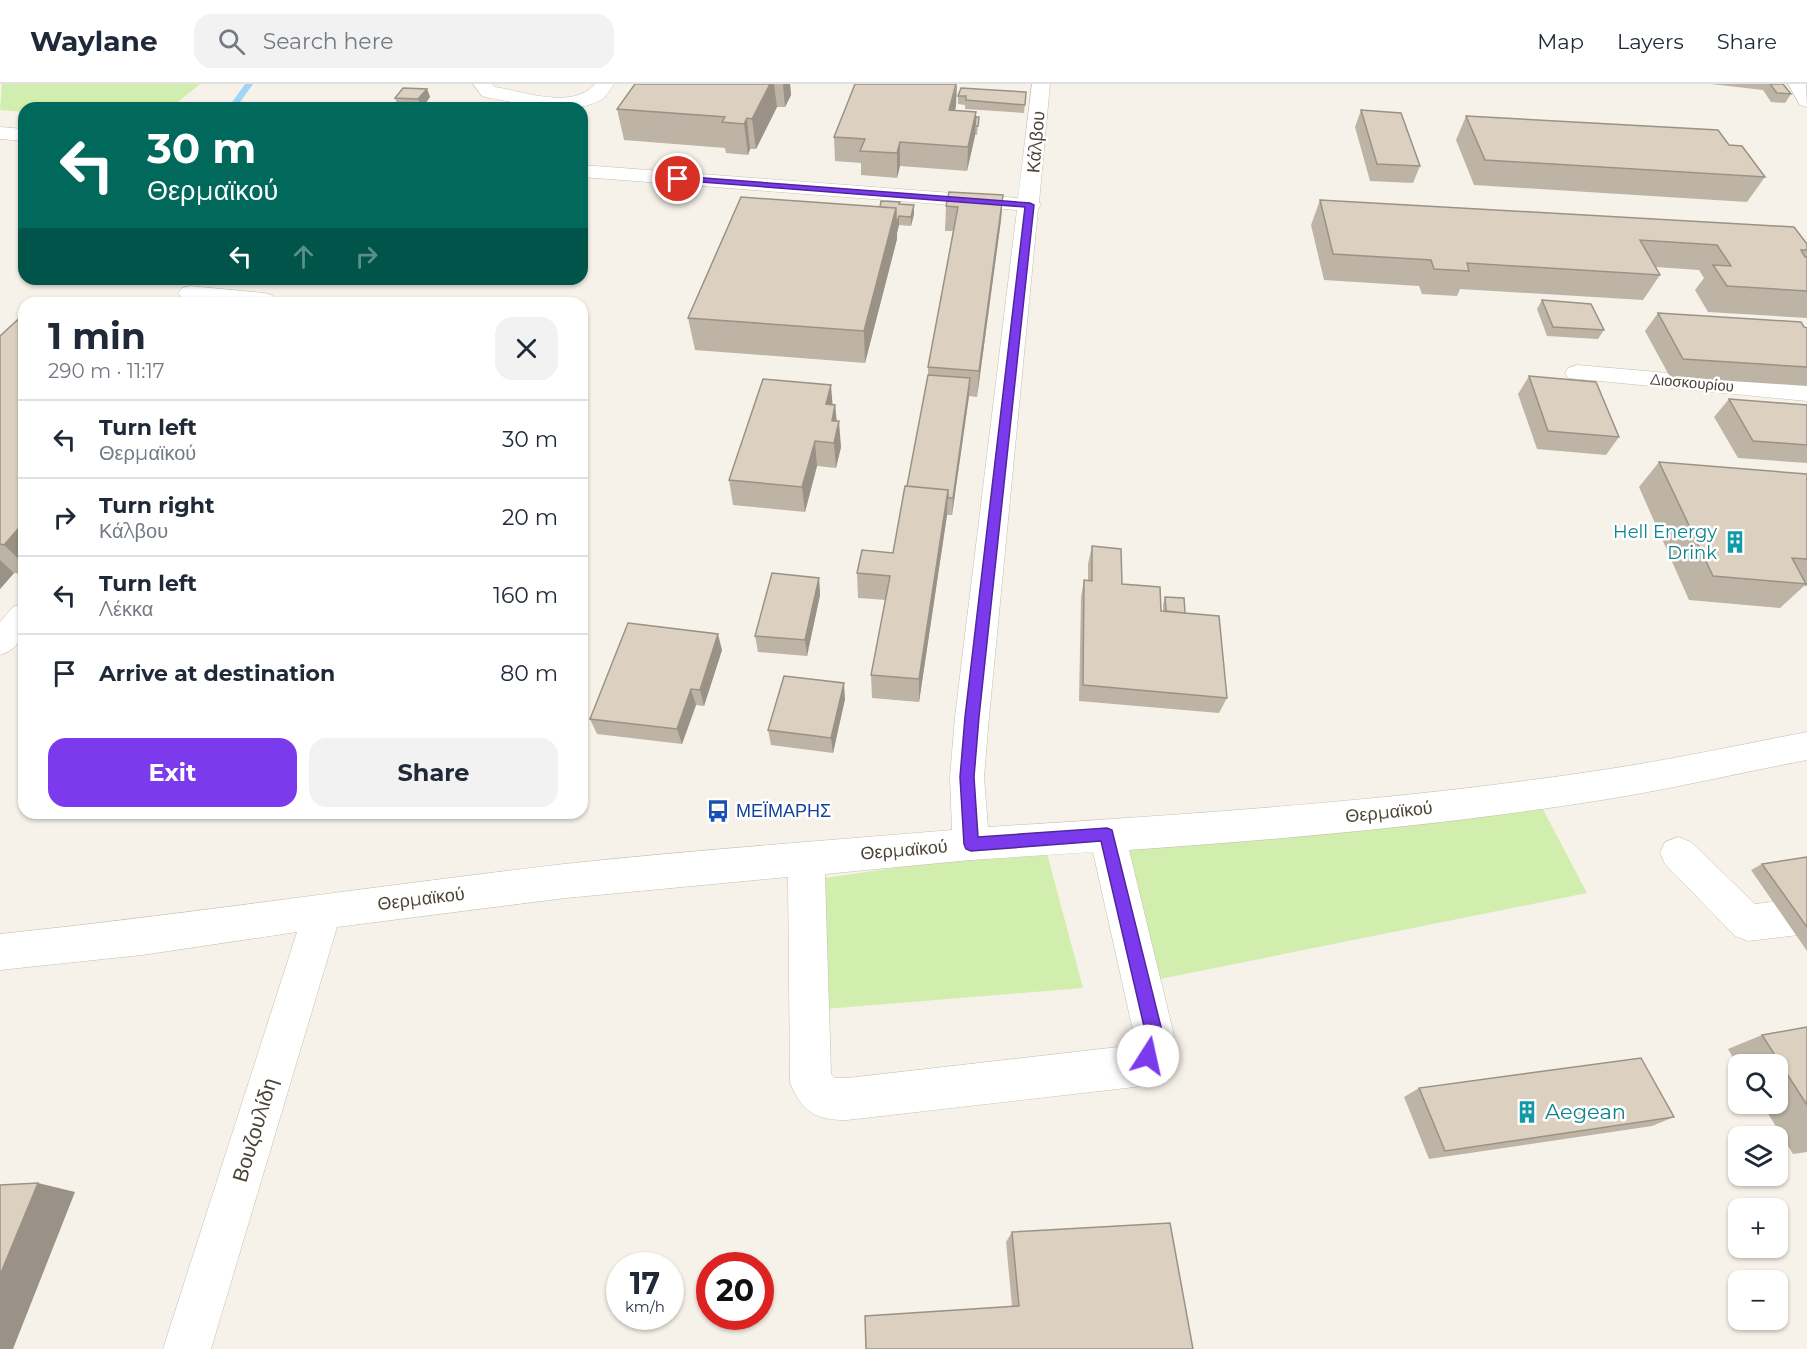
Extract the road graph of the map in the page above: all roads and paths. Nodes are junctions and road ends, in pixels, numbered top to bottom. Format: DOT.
graph roads {
  1 [pos="482,84"];
  2 [pos="605,84"];
  3 [pos="1041,84"];
  4 [pos="1797,84"];
  5 [pos="1807,101"];
  6 [pos="542,102"];
  7 [pos="577,102"];
  8 [pos="0,133"];
  9 [pos="18,134"];
  10 [pos="588,171"];
  11 [pos="1030,205"];
  12 [pos="190,293"];
  13 [pos="232,297"];
  14 [pos="1577,374"];
  15 [pos="1807,393"];
  16 [pos="18,622"];
  17 [pos="0,643"];
  18 [pos="1807,746"];
  19 [pos="1107,834"];
  20 [pos="971,844"];
  21 [pos="1678,852"];
  22 [pos="806,860"];
  23 [pos="323,911"];
  24 [pos="1807,915"];
  25 [pos="0,952"];
  26 [pos="186,1349"];
  1 -- 6 [label="street"];
  2 -- 7 [label="street"];
  3 -- 11 [label="street, Κάλβου"];
  4 -- 5 [label="street"];
  8 -- 9 [label="street"];
  10 -- 11 [label="street"];
  11 -- 20 [label="street, Κάλβου"];
  12 -- 13 [label="street"];
  14 -- 15 [label="street, Διοσκουρίου"];
  16 -- 17 [label="street"];
  18 -- 19 [label="street, Θερμαϊκού"];
  19 -- 20 [label="street, Θερμαϊκού"];
  19 -- 22 [label="street"];
  20 -- 22 [label="street, Θερμαϊκού"];
  21 -- 24 [label="street"];
  22 -- 23 [label="street, Θερμαϊκού"];
  23 -- 25 [label="street, Θερμαϊκού"];
  23 -- 26 [label="street, Βουζουλίδη"];
}
